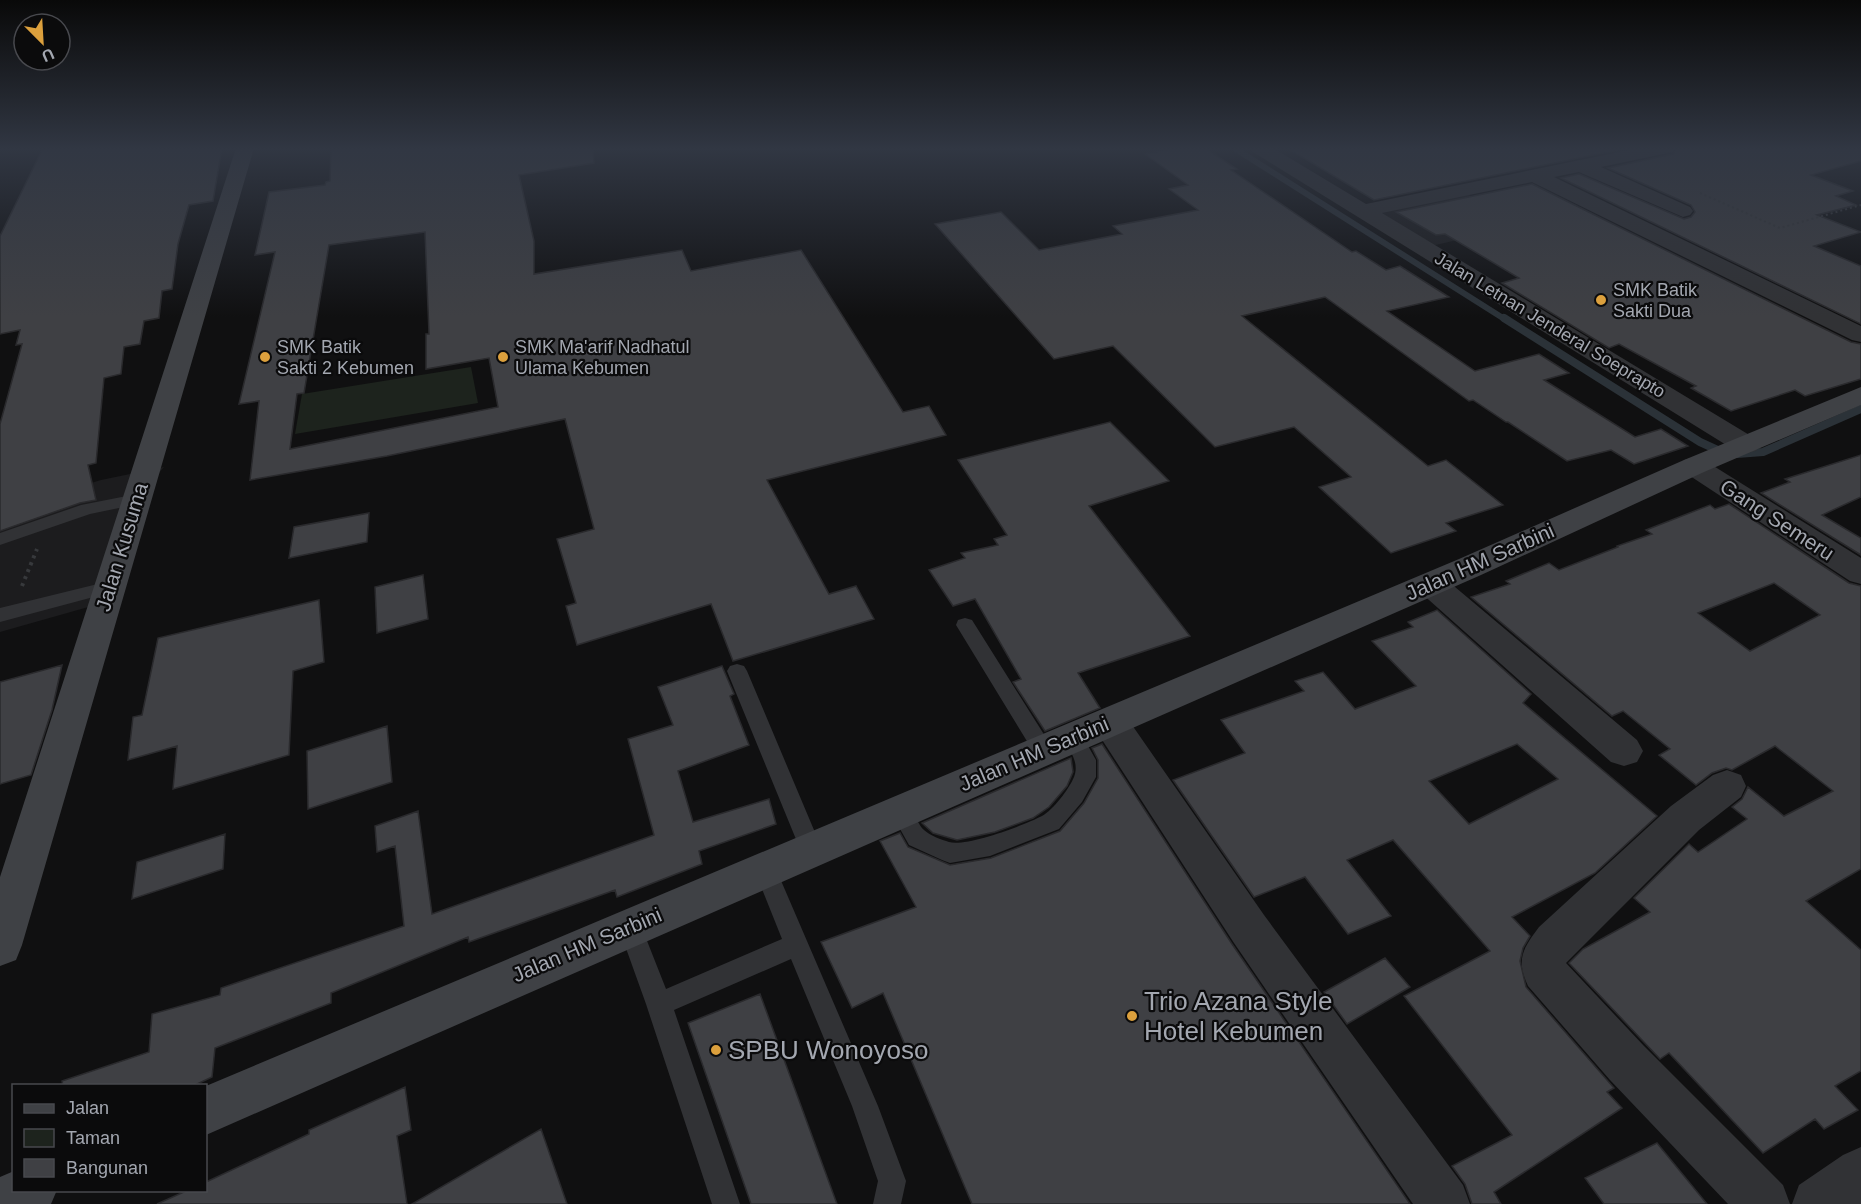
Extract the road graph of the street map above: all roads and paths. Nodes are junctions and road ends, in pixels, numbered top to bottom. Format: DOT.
graph roads {
  1 [pos="234,204"];
  2 [pos="1353,204"];
  3 [pos="1396,204"];
  4 [pos="1594,204"];
  5 [pos="1669,204"];
  6 [pos="1726,204"];
  7 [pos="1861,205"];
  8 [pos="1364,211"];
  9 [pos="1683,211"];
  10 [pos="1861,335"];
  11 [pos="1861,394"];
  12 [pos="1721,456"];
  13 [pos="137,499"];
  14 [pos="49,522"];
  15 [pos="0,539"];
  16 [pos="1861,573"];
  17 [pos="1431,584"];
  18 [pos="110,587"];
  19 [pos="5,613"];
  20 [pos="965,625"];
  21 [pos="737,671"];
  22 [pos="1076,738"];
  23 [pos="1624,751"];
  24 [pos="1727,786"];
  25 [pos="901,811"];
  26 [pos="811,849"];
  27 [pos="765,869"];
  28 [pos="630,927"];
  29 [pos="0,945"];
  30 [pos="797,945"];
  31 [pos="659,1004"];
  32 [pos="207,1111"];
  33 [pos="28,1192"];
  34 [pos="0,1203"];
  35 [pos="726,1204"];
  36 [pos="887,1204"];
  37 [pos="1444,1204"];
  38 [pos="1764,1204"];
  1 -- 13 [label="main road, Jalan Kusuma"];
  2 -- 8 [label="street, Jalan Letnan Jenderal Soeprapto"];
  3 -- 8 [label="street"];
  4 -- 10 [label="street"];
  5 -- 9 [label="street"];
  6 -- 7 [label="path"];
  8 -- 12 [label="street, Jalan Letnan Jenderal Soeprapto"];
  11 -- 12 [label="main road, Jalan HM Sarbini"];
  12 -- 16 [label="street, Gang Semeru"];
  12 -- 17 [label="main road, Jalan HM Sarbini"];
  13 -- 14 [label="lane"];
  13 -- 18 [label="main road, Jalan Kusuma"];
  14 -- 15 [label="lane"];
  14 -- 19 [label="path"];
  17 -- 22 [label="main road, Jalan HM Sarbini"];
  17 -- 23 [label="street"];
  18 -- 19 [label="lane"];
  18 -- 29 [label="main road, Jalan Kusuma"];
  20 -- 22 [label="lane"];
  21 -- 26 [label="lane"];
  22 -- 25 [label="main road, Jalan HM Sarbini"];
  22 -- 25 [label="lane"];
  22 -- 37 [label="street"];
  24 -- 38 [label="street"];
  25 -- 26 [label="main road, Jalan HM Sarbini"];
  26 -- 27 [label="main road, Jalan HM Sarbini"];
  27 -- 28 [label="main road, Jalan HM Sarbini"];
  27 -- 30 [label="lane"];
  28 -- 31 [label="lane"];
  28 -- 32 [label="main road, Jalan HM Sarbini"];
  30 -- 31 [label="lane"];
  30 -- 36 [label="lane"];
  31 -- 35 [label="lane"];
  33 -- 34 [label="main road"];
}
